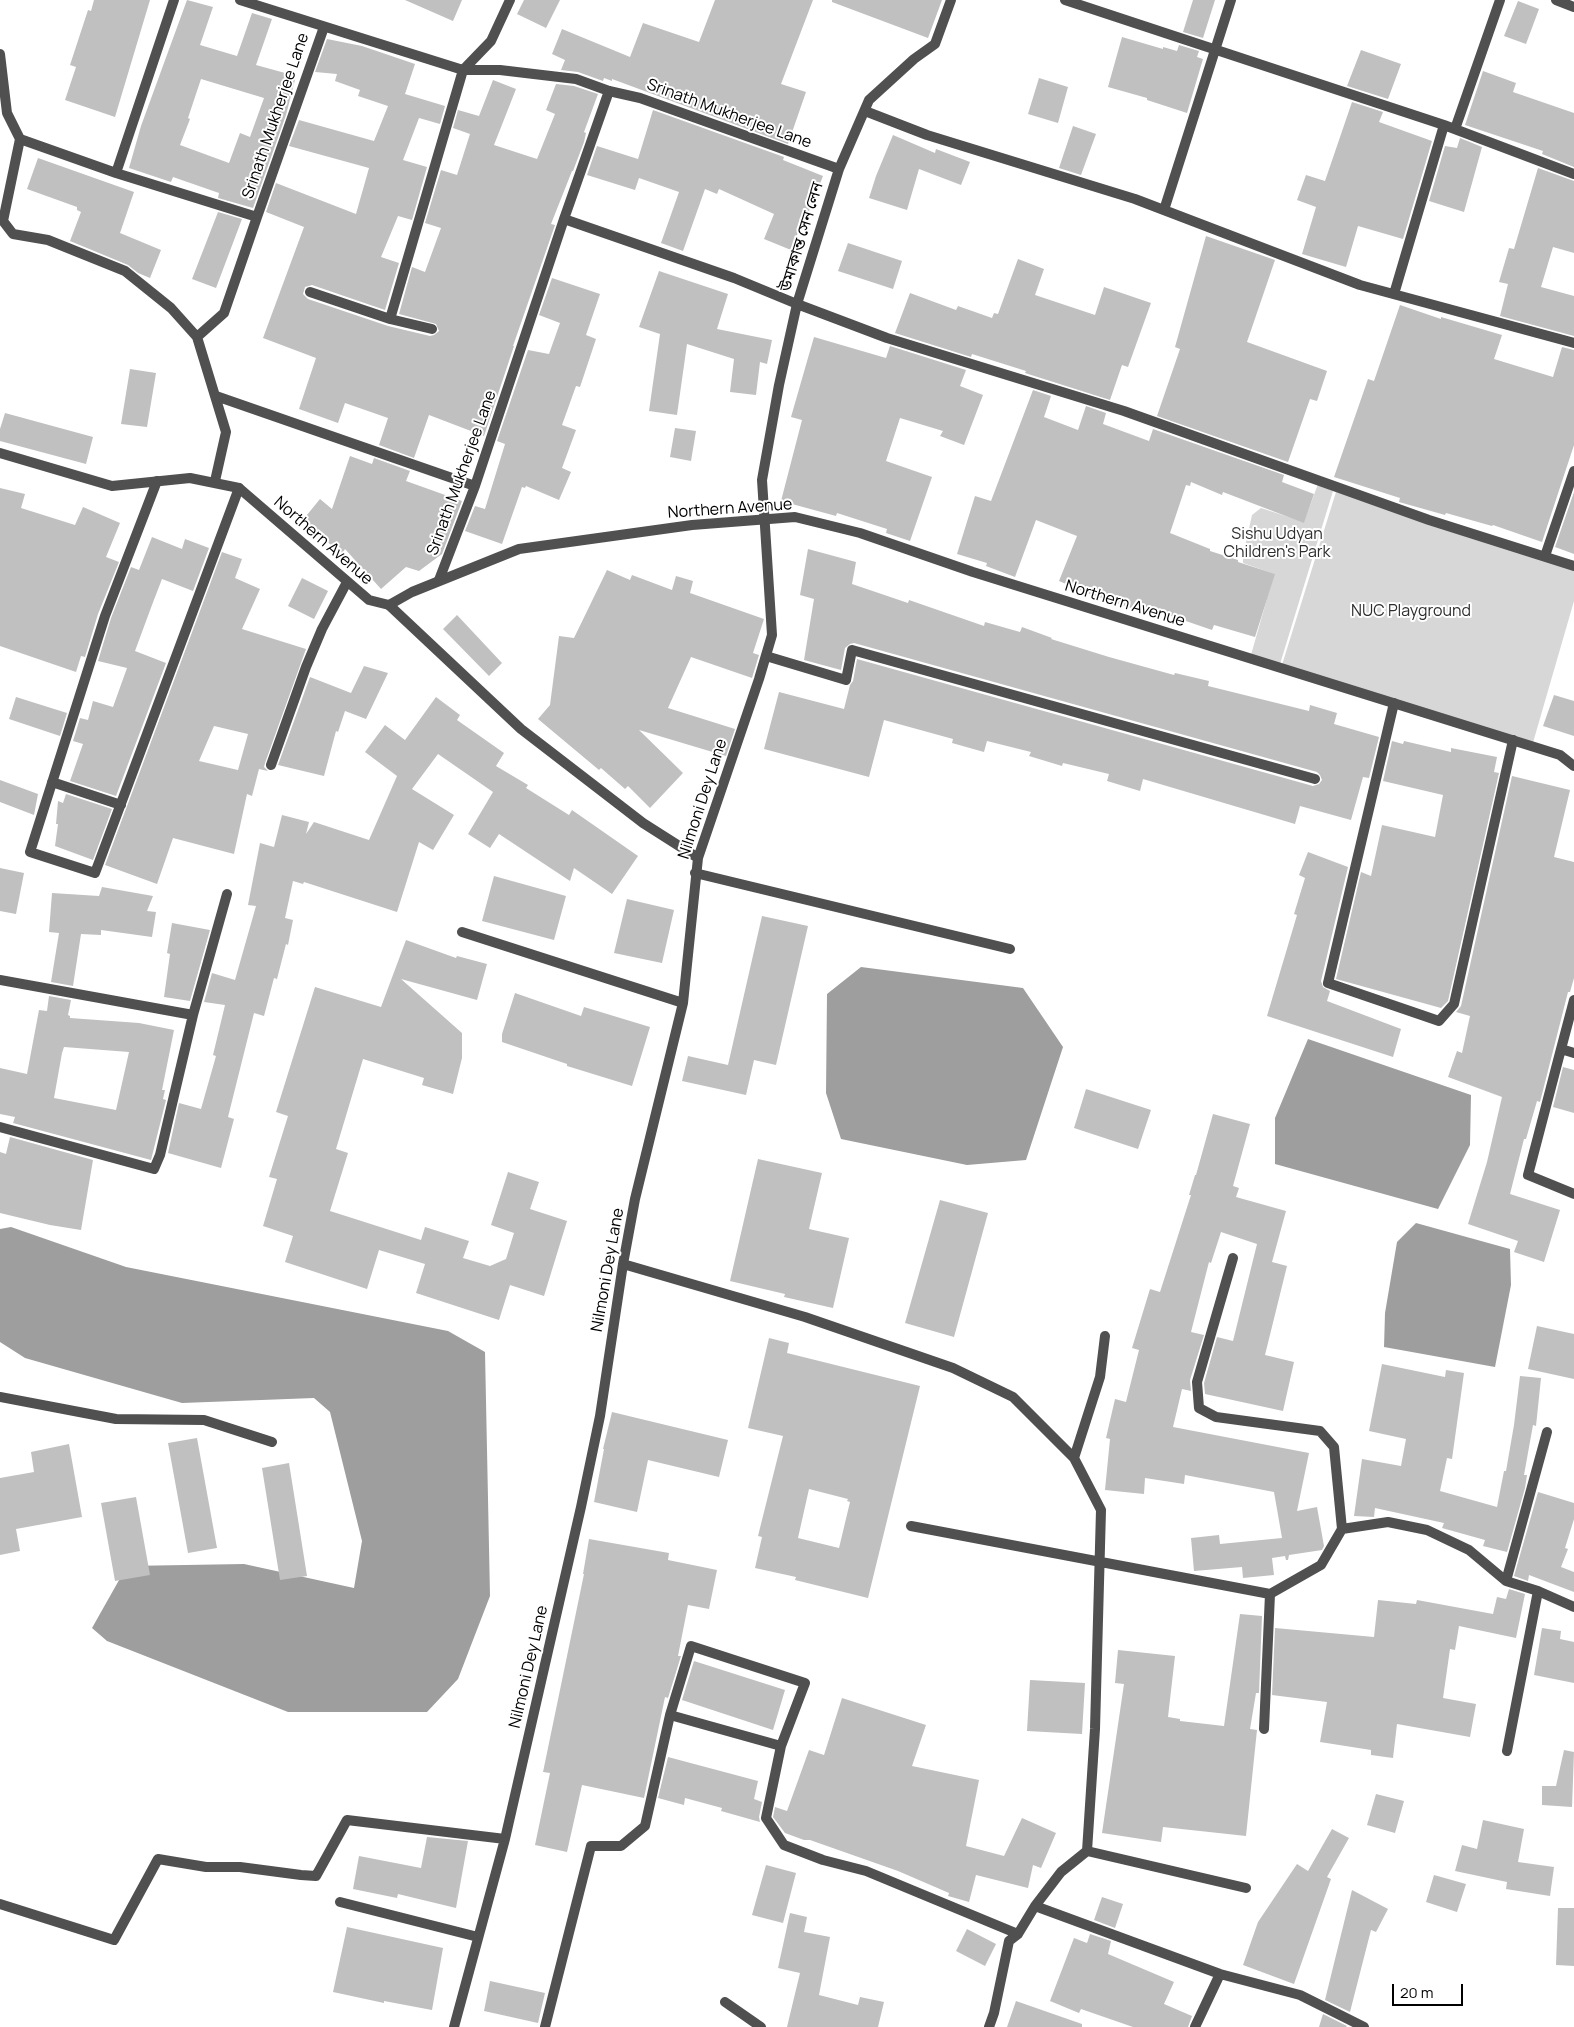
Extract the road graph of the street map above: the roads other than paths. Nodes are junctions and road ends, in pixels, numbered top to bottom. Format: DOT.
graph roads {
  1 [pos="174,0"];
  2 [pos="240,0"];
  3 [pos="510,0"];
  4 [pos="952,0"];
  5 [pos="1065,0"];
  6 [pos="1232,0"];
  7 [pos="1500,0"];
  8 [pos="1556,0"];
  9 [pos="1574,7"];
  10 [pos="324,27"];
  11 [pos="1215,50"];
  12 [pos="0,54"];
  13 [pos="463,70"];
  14 [pos="608,91"];
  15 [pos="865,111"];
  16 [pos="1444,125"];
  17 [pos="1455,129"];
  18 [pos="20,139"];
  19 [pos="839,170"];
  20 [pos="116,173"];
  21 [pos="1574,174"];
  22 [pos="1164,210"];
  23 [pos="257,217"];
  24 [pos="564,219"];
  25 [pos="310,292"];
  26 [pos="1394,294"];
  27 [pos="797,304"];
  28 [pos="390,319"];
  29 [pos="432,330"];
  30 [pos="197,337"];
  31 [pos="1574,343"];
  32 [pos="216,396"];
  33 [pos="0,453"];
  34 [pos="1574,471"];
  35 [pos="157,481"];
  36 [pos="214,481"];
  37 [pos="476,486"];
  38 [pos="239,488"];
  39 [pos="766,519"];
  40 [pos="1545,556"];
  41 [pos="1574,566"];
  42 [pos="439,580"];
  43 [pos="347,582"];
  44 [pos="389,605"];
  45 [pos="766,656"];
  46 [pos="1394,703"];
  47 [pos="1513,740"];
  48 [pos="271,765"];
  49 [pos="1574,766"];
  50 [pos="1315,779"];
  51 [pos="52,782"];
  52 [pos="121,805"];
  53 [pos="698,858"];
  54 [pos="695,873"];
  55 [pos="227,894"];
  56 [pos="462,932"];
  57 [pos="1010,949"];
  58 [pos="0,980"];
  59 [pos="1574,1000"];
  60 [pos="683,1004"];
  61 [pos="193,1015"];
  62 [pos="1561,1049"];
  63 [pos="1574,1053"];
  64 [pos="0,1127"];
  65 [pos="1574,1194"];
  66 [pos="1234,1258"];
  67 [pos="623,1264"];
  68 [pos="1105,1336"];
  69 [pos="0,1397"];
  70 [pos="1547,1432"];
  71 [pos="272,1442"];
  72 [pos="1074,1458"];
  73 [pos="911,1526"];
  74 [pos="1342,1529"];
  75 [pos="1098,1561"];
  76 [pos="1506,1581"];
  77 [pos="1538,1590"];
  78 [pos="1270,1594"];
  79 [pos="1574,1608"];
  80 [pos="670,1715"];
  81 [pos="1264,1729"];
  82 [pos="781,1746"];
  83 [pos="1507,1751"];
  84 [pos="505,1839"];
  85 [pos="1087,1851"];
  86 [pos="1246,1888"];
  87 [pos="340,1902"];
  88 [pos="0,1904"];
  89 [pos="1035,1906"];
  90 [pos="1018,1934"];
  91 [pos="478,1937"];
  92 [pos="1220,1974"];
  93 [pos="725,2002"];
  94 [pos="454,2027"];
  95 [pos="546,2027"];
  96 [pos="761,2027"];
  97 [pos="989,2027"];
  98 [pos="1195,2027"];
  99 [pos="1364,2027"];
  1 -- 20 [label="street"];
  2 -- 10 [label="street, Srinath Mukherjee Lane"];
  3 -- 13 [label="street"];
  4 -- 15 [label="street, উমাকান্ত সেন লেন"];
  5 -- 11 [label="street"];
  6 -- 11 [label="street"];
  7 -- 17 [label="street"];
  8 -- 9 [label="street"];
  10 -- 13 [label="street, Srinath Mukherjee Lane"];
  10 -- 23 [label="street, Srinath Mukherjee Lane"];
  11 -- 16 [label="street"];
  11 -- 22 [label="street"];
  12 -- 18 [label="street"];
  13 -- 14 [label="street, Srinath Mukherjee Lane"];
  13 -- 28 [label="street"];
  14 -- 19 [label="street, Srinath Mukherjee Lane"];
  14 -- 24 [label="street, Srinath Mukherjee Lane"];
  15 -- 19 [label="street, উমাকান্ত সেন লেন"];
  15 -- 22 [label="street"];
  16 -- 17 [label="street"];
  16 -- 26 [label="street"];
  17 -- 21 [label="street"];
  18 -- 20 [label="street, Srinath Mukherjee Lane"];
  18 -- 30 [label="street"];
  19 -- 27 [label="street, উমাকান্ত সেন লেন"];
  20 -- 23 [label="street, Srinath Mukherjee Lane"];
  22 -- 26 [label="street"];
  23 -- 30 [label="street"];
  24 -- 27 [label="street"];
  24 -- 37 [label="street, Srinath Mukherjee Lane"];
  25 -- 28 [label="street"];
  26 -- 31 [label="street"];
  27 -- 39 [label="street, উমাকান্ত সেন লেন"];
  27 -- 40 [label="street"];
  28 -- 29 [label="street"];
  30 -- 32 [label="street"];
  32 -- 36 [label="street"];
  32 -- 37 [label="street"];
  33 -- 35 [label="street, Northern Avenue"];
  34 -- 40 [label="street"];
  35 -- 36 [label="street, Northern Avenue"];
  35 -- 51 [label="street"];
  36 -- 38 [label="street, Northern Avenue"];
  37 -- 42 [label="street, Srinath Mukherjee Lane"];
  38 -- 43 [label="street, Northern Avenue"];
  38 -- 52 [label="street"];
  39 -- 42 [label="street, Northern Avenue"];
  39 -- 45 [label="street, Nilmoni Dey Lane"];
  39 -- 46 [label="street, Northern Avenue"];
  40 -- 41 [label="street"];
  42 -- 44 [label="street, Northern Avenue"];
  43 -- 44 [label="street, Northern Avenue"];
  43 -- 48 [label="street"];
  44 -- 53 [label="street"];
  45 -- 50 [label="street"];
  45 -- 53 [label="street, Nilmoni Dey Lane"];
  46 -- 47 [label="street, Northern Avenue"];
  46 -- 47 [label="street"];
  47 -- 49 [label="street, Northern Avenue"];
  51 -- 52 [label="street"];
  51 -- 52 [label="street"];
  53 -- 54 [label="street, Nilmoni Dey Lane"];
  54 -- 57 [label="street"];
  54 -- 60 [label="street, Nilmoni Dey Lane"];
  55 -- 61 [label="street"];
  56 -- 60 [label="street"];
  58 -- 61 [label="street"];
  59 -- 62 [label="street"];
  60 -- 67 [label="street, Nilmoni Dey Lane"];
  61 -- 64 [label="street"];
  62 -- 63 [label="street"];
  62 -- 65 [label="street"];
  66 -- 74 [label="street"];
  67 -- 72 [label="street"];
  67 -- 84 [label="street, Nilmoni Dey Lane"];
  68 -- 72 [label="street"];
  69 -- 71 [label="street"];
  70 -- 76 [label="street"];
  72 -- 75 [label="street"];
  73 -- 75 [label="street"];
  74 -- 76 [label="street"];
  74 -- 78 [label="street"];
  75 -- 78 [label="street"];
  75 -- 85 [label="street"];
  76 -- 77 [label="street"];
  77 -- 79 [label="street"];
  77 -- 83 [label="street"];
  78 -- 81 [label="street"];
  80 -- 82 [label="street"];
  80 -- 82 [label="street"];
  80 -- 95 [label="street"];
  82 -- 90 [label="street"];
  84 -- 88 [label="street"];
  84 -- 91 [label="street, Nilmoni Dey Lane"];
  85 -- 86 [label="street"];
  85 -- 89 [label="street"];
  87 -- 91 [label="street"];
  89 -- 90 [label="street"];
  89 -- 92 [label="street"];
  90 -- 97 [label="street"];
  91 -- 94 [label="street, Nilmoni Dey Lane"];
  92 -- 98 [label="street"];
  92 -- 99 [label="street"];
  93 -- 96 [label="street"];
}
